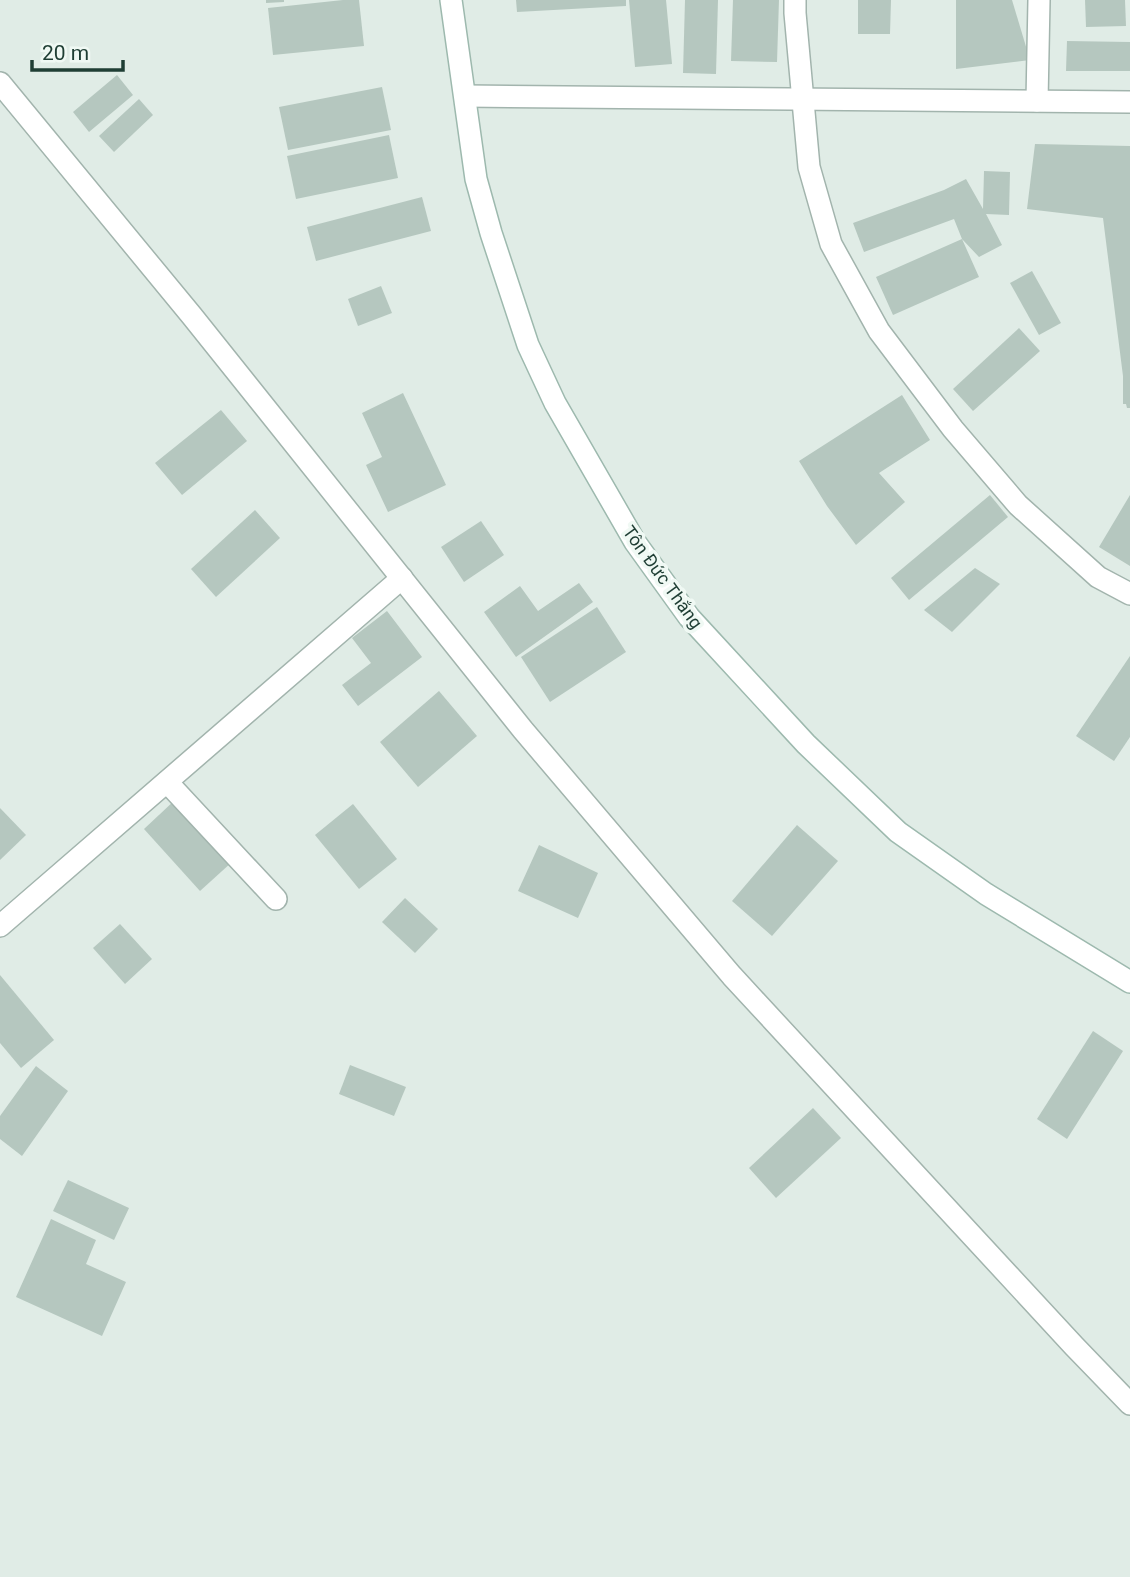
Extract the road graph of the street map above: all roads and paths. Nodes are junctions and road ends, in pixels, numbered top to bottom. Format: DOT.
graph roads {
  1 [pos="451,0"];
  2 [pos="795,0"];
  3 [pos="1039,0"];
  4 [pos="0,83"];
  5 [pos="465,96"];
  6 [pos="804,99"];
  7 [pos="1037,101"];
  8 [pos="1130,102"];
  9 [pos="402,579"];
  10 [pos="1130,594"];
  11 [pos="167,782"];
  12 [pos="276,899"];
  13 [pos="0,926"];
  14 [pos="1130,982"];
  15 [pos="1130,1404"];
  1 -- 5 [label="street, Tôn Đức Thắng"];
  2 -- 6 [label="street"];
  3 -- 7 [label="street"];
  4 -- 9 [label="street"];
  5 -- 6 [label="street"];
  5 -- 14 [label="street, Tôn Đức Thắng"];
  6 -- 7 [label="street"];
  6 -- 10 [label="street"];
  7 -- 8 [label="street"];
  9 -- 11 [label="street"];
  9 -- 15 [label="street"];
  11 -- 12 [label="street"];
  11 -- 13 [label="street"];
}
